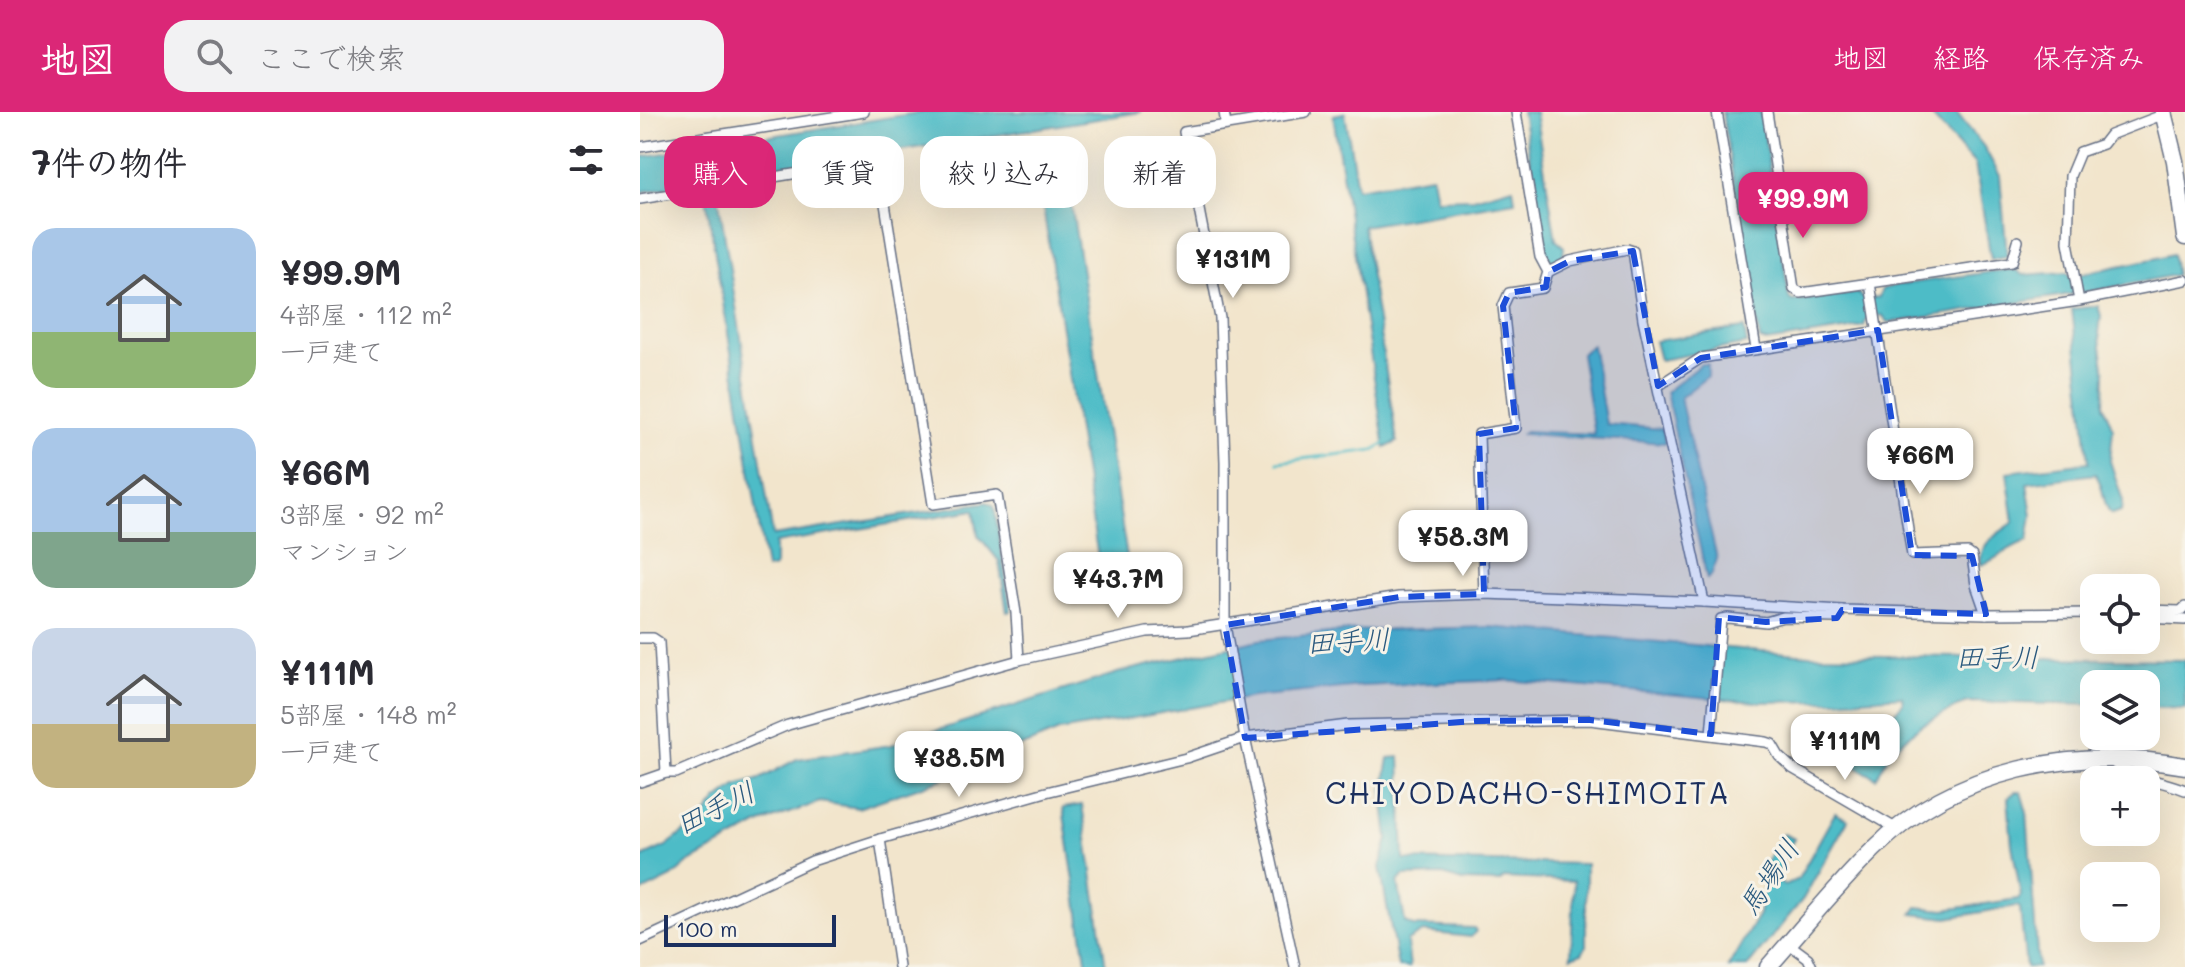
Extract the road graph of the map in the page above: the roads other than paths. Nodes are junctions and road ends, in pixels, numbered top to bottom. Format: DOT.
graph roads {
  1 [pos="864,112"];
  2 [pos="1224,112"];
  3 [pos="1306,112"];
  4 [pos="1516,112"];
  5 [pos="1717,112"];
  6 [pos="1767,112"];
  7 [pos="2166,113"];
  8 [pos="822,115"];
  9 [pos="1226,125"];
  10 [pos="640,147"];
  11 [pos="640,199"];
  12 [pos="2185,237"];
  13 [pos="2018,241"];
  14 [pos="1548,272"];
  15 [pos="2185,280"];
  16 [pos="1871,288"];
  17 [pos="2078,297"];
  18 [pos="1877,325"];
  19 [pos="1756,349"];
  20 [pos="1658,386"];
  21 [pos="1484,594"];
  22 [pos="1704,602"];
  23 [pos="2185,607"];
  24 [pos="1842,610"];
  25 [pos="2160,610"];
  26 [pos="2080,613"];
  27 [pos="1986,614"];
  28 [pos="2160,619"];
  29 [pos="2185,620"];
  30 [pos="1226,630"];
  31 [pos="640,638"];
  32 [pos="1019,660"];
  33 [pos="1711,730"];
  34 [pos="1244,734"];
  35 [pos="2108,758"];
  36 [pos="2185,766"];
  37 [pos="666,773"];
  38 [pos="640,782"];
  39 [pos="2185,790"];
  40 [pos="1897,829"];
  41 [pos="880,839"];
  42 [pos="640,941"];
  43 [pos="1789,944"];
  44 [pos="899,967"];
  45 [pos="1295,967"];
  46 [pos="1768,967"];
  47 [pos="1812,967"];
  1 -- 8 [label="street"];
  2 -- 9 [label="street"];
  3 -- 9 [label="street"];
  4 -- 14 [label="street"];
  5 -- 19 [label="street"];
  6 -- 16 [label="street"];
  7 -- 12 [label="highway"];
  7 -- 17 [label="street"];
  8 -- 10 [label="street"];
  9 -- 30 [label="street"];
  11 -- 32 [label="street"];
  13 -- 16 [label="street"];
  14 -- 20 [label="street"];
  14 -- 21 [label="street"];
  15 -- 17 [label="street"];
  16 -- 18 [label="street"];
  17 -- 18 [label="street"];
  18 -- 19 [label="street"];
  18 -- 27 [label="street"];
  19 -- 20 [label="street"];
  20 -- 22 [label="street"];
  21 -- 22 [label="street"];
  21 -- 30 [label="street"];
  22 -- 24 [label="street"];
  23 -- 25 [label="street"];
  24 -- 27 [label="street"];
  24 -- 33 [label="street"];
  26 -- 27 [label="street"];
  28 -- 29 [label="street"];
  30 -- 32 [label="street"];
  30 -- 34 [label="street"];
  31 -- 37 [label="street"];
  32 -- 37 [label="street"];
  33 -- 34 [label="street"];
  33 -- 40 [label="street"];
  34 -- 41 [label="street"];
  34 -- 45 [label="street"];
  35 -- 36 [label="highway"];
  35 -- 39 [label="street"];
  35 -- 40 [label="highway"];
  37 -- 38 [label="street"];
  40 -- 43 [label="highway"];
  41 -- 42 [label="street"];
  41 -- 44 [label="street"];
  43 -- 46 [label="highway"];
  43 -- 47 [label="street"];
}
